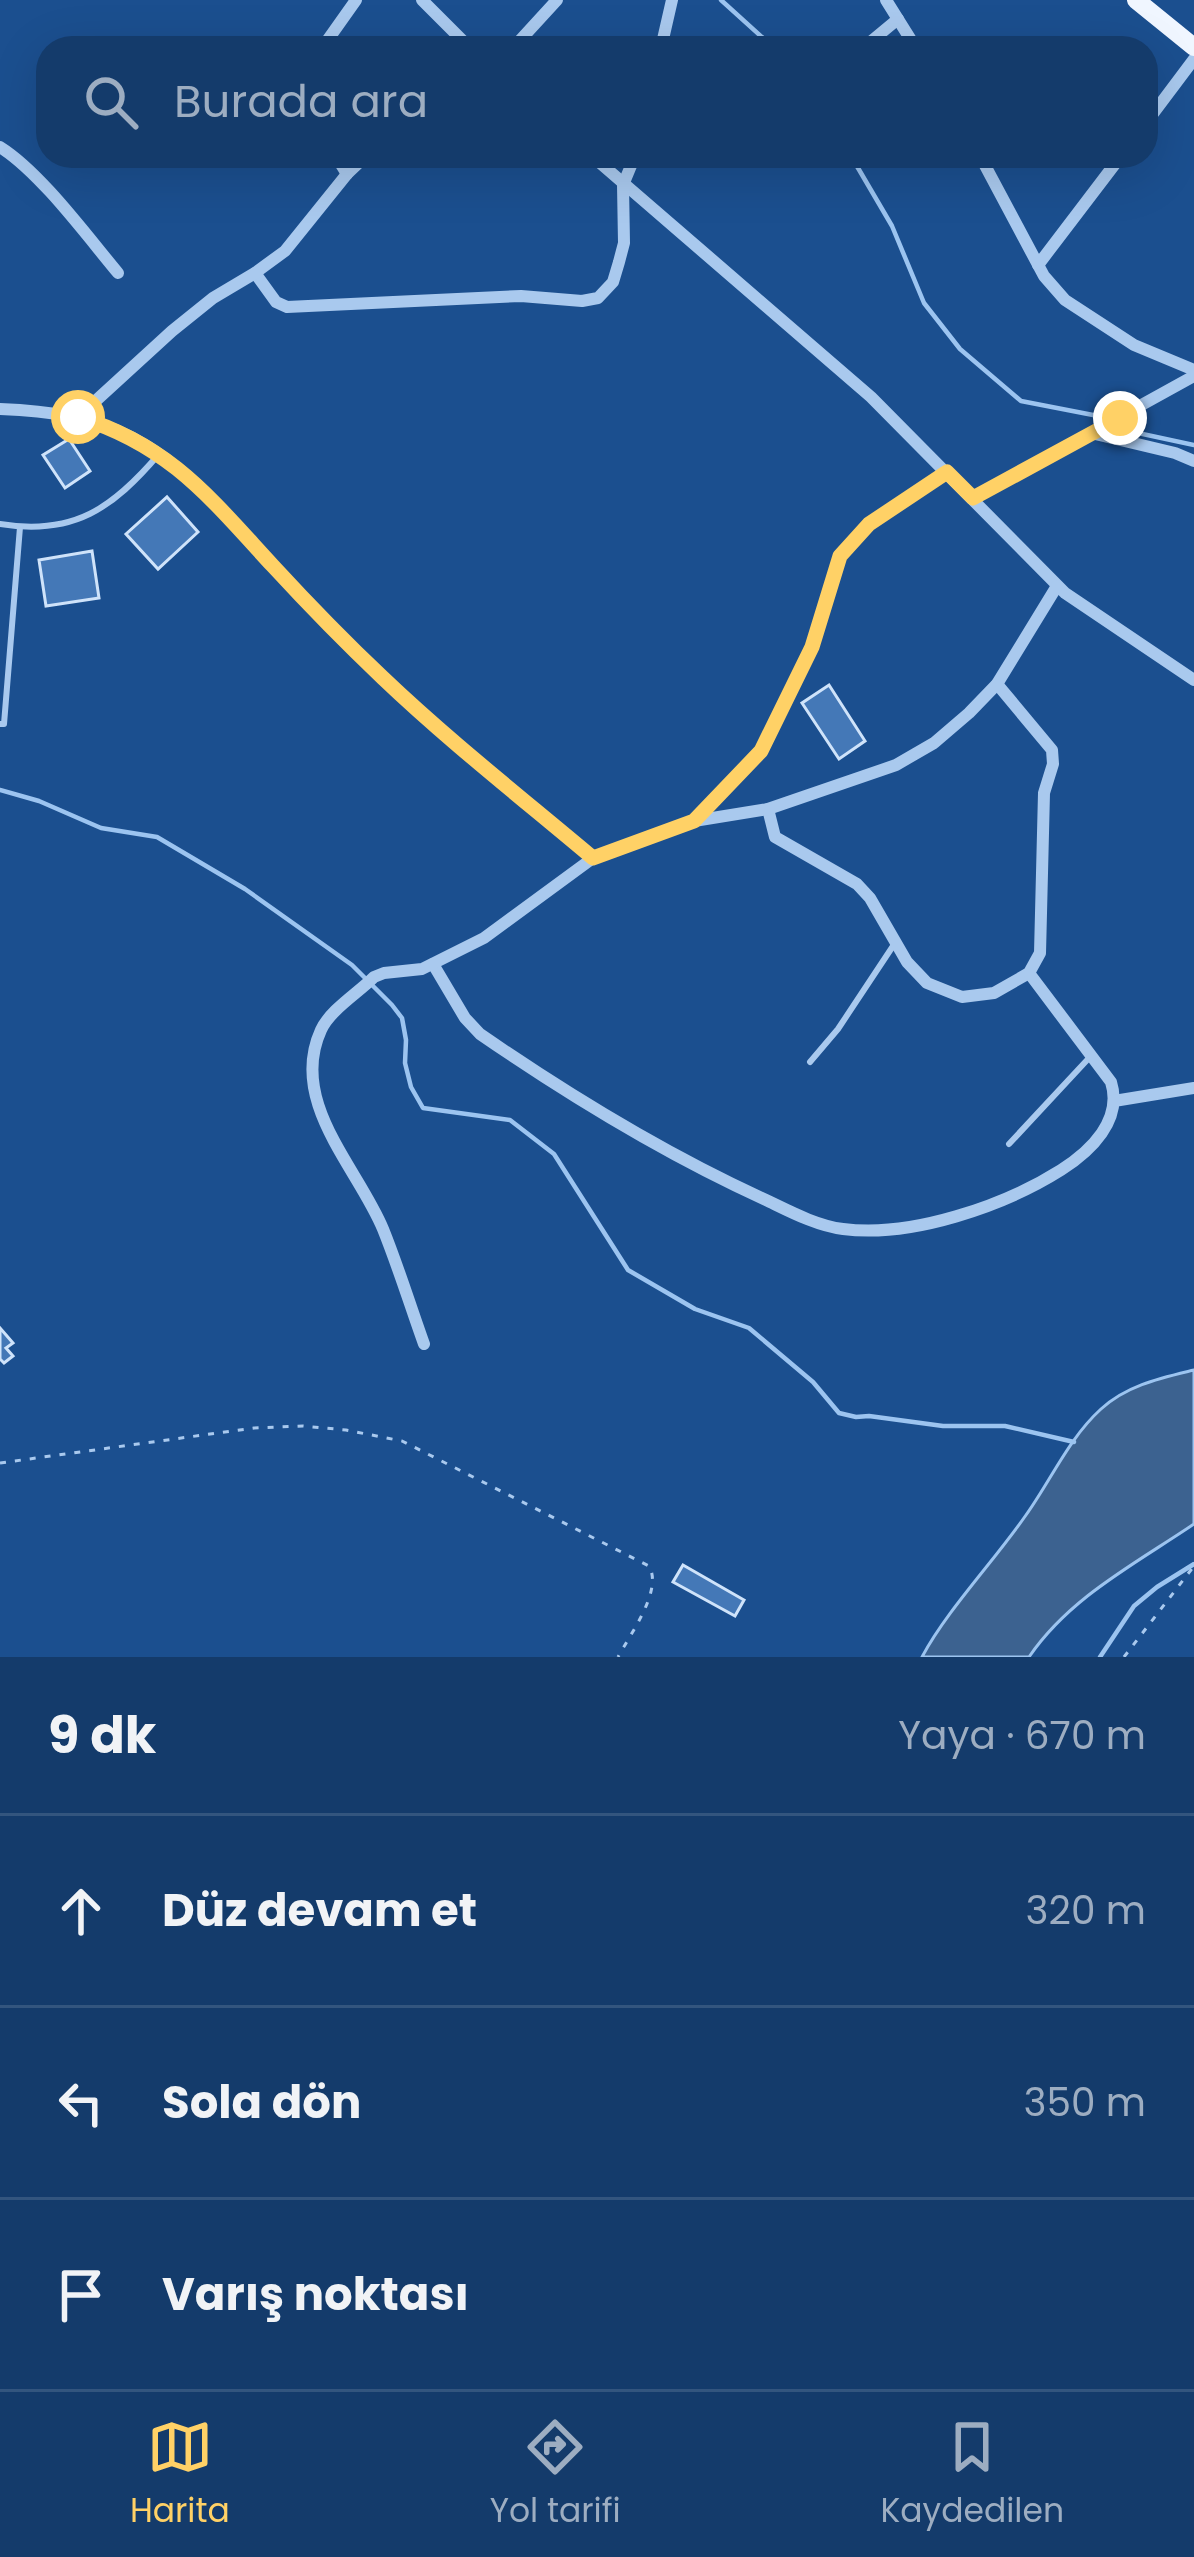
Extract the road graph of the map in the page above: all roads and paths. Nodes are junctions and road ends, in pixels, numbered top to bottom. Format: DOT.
graph roads {
  1 [pos="356,0"];
  2 [pos="422,0"];
  3 [pos="557,0"];
  4 [pos="672,0"];
  5 [pos="886,0"];
  6 [pos="1136,0"];
  7 [pos="898,19"];
  8 [pos="330,36"];
  9 [pos="458,36"];
  10 [pos="523,36"];
  11 [pos="664,36"];
  12 [pos="877,36"];
  13 [pos="909,36"];
  14 [pos="1194,47"];
  15 [pos="1194,59"];
  16 [pos="1158,107"];
  17 [pos="0,147"];
  18 [pos="343,168"];
  19 [pos="353,168"];
  20 [pos="605,168"];
  21 [pos="630,168"];
  22 [pos="986,168"];
  23 [pos="1112,168"];
  24 [pos="347,174"];
  25 [pos="623,185"];
  26 [pos="1038,265"];
  27 [pos="118,273"];
  28 [pos="255,273"];
  29 [pos="1194,374"];
  30 [pos="0,409"];
  31 [pos="78,417"];
  32 [pos="1095,430"];
  33 [pos="159,454"];
  34 [pos="1194,461"];
  35 [pos="947,472"];
  36 [pos="973,498"];
  37 [pos="0,524"];
  38 [pos="20,527"];
  39 [pos="1057,586"];
  40 [pos="0,625"];
  41 [pos="10,627"];
  42 [pos="1194,680"];
  43 [pos="997,685"];
  44 [pos="0,724"];
  45 [pos="768,809"];
  46 [pos="694,821"];
  47 [pos="593,858"];
  48 [pos="895,943"];
  49 [pos="433,964"];
  50 [pos="1029,973"];
  51 [pos="1091,1056"];
  52 [pos="810,1062"];
  53 [pos="1194,1088"];
  54 [pos="1114,1101"];
  55 [pos="1009,1144"];
  56 [pos="424,1344"];
  57 [pos="0,1463"];
  58 [pos="1194,1566"];
  59 [pos="618,1657"];
  60 [pos="1124,1657"];
  1 -- 8 [label="street"];
  2 -- 9 [label="street"];
  3 -- 10 [label="street"];
  4 -- 11 [label="street"];
  5 -- 7 [label="street"];
  6 -- 14 [label="main road"];
  7 -- 12 [label="street"];
  7 -- 13 [label="street"];
  15 -- 16 [label="street"];
  17 -- 27 [label="street"];
  18 -- 24 [label="street"];
  19 -- 24 [label="street"];
  20 -- 25 [label="street"];
  21 -- 25 [label="street"];
  22 -- 26 [label="street"];
  23 -- 26 [label="street"];
  24 -- 28 [label="street"];
  25 -- 28 [label="street"];
  25 -- 35 [label="street"];
  26 -- 29 [label="street"];
  28 -- 31 [label="street"];
  29 -- 32 [label="street"];
  30 -- 31 [label="street"];
  31 -- 33 [label="street"];
  32 -- 34 [label="street"];
  32 -- 36 [label="street"];
  33 -- 38 [label="lane"];
  33 -- 47 [label="street"];
  35 -- 36 [label="street"];
  35 -- 46 [label="street"];
  36 -- 39 [label="street"];
  37 -- 38 [label="lane"];
  38 -- 41 [label="lane"];
  39 -- 42 [label="street"];
  39 -- 43 [label="street"];
  40 -- 41 [label="lane"];
  41 -- 44 [label="lane"];
  43 -- 45 [label="street"];
  43 -- 50 [label="street"];
  45 -- 46 [label="street"];
  45 -- 48 [label="street"];
  46 -- 47 [label="street"];
  47 -- 49 [label="street"];
  48 -- 50 [label="street"];
  48 -- 52 [label="lane"];
  49 -- 54 [label="street"];
  49 -- 56 [label="street"];
  50 -- 51 [label="street"];
  51 -- 54 [label="street"];
  51 -- 55 [label="lane"];
  53 -- 54 [label="street"];
  57 -- 59 [label="path"];
  58 -- 60 [label="path"];
}
